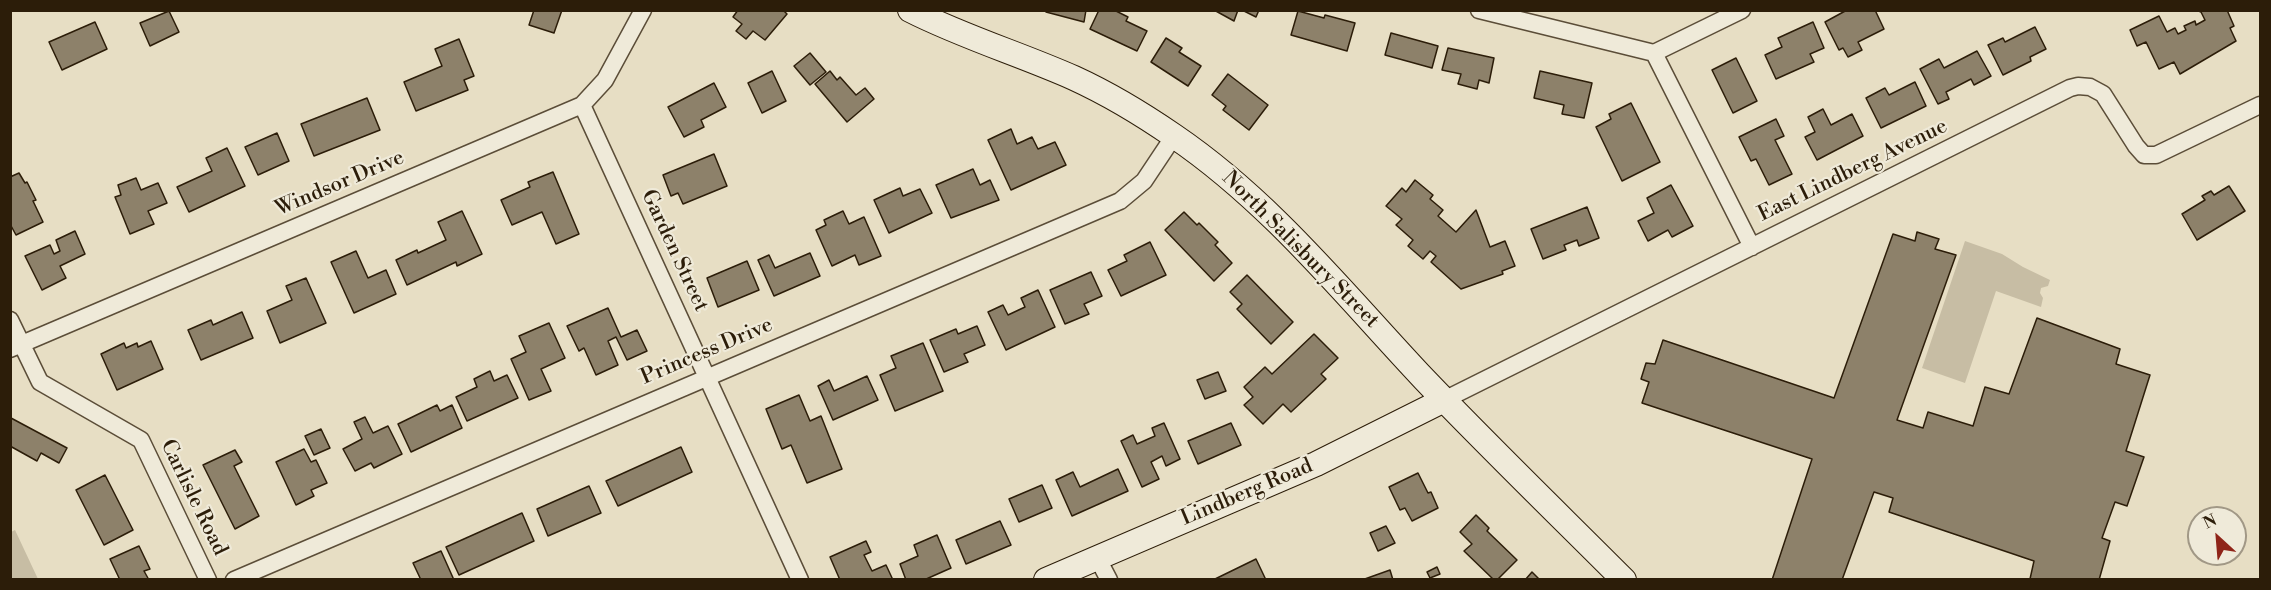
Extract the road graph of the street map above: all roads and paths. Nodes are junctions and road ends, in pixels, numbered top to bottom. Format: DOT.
graph roads {
  1 [pos="643,10"];
  2 [pos="910,10"];
  3 [pos="1479,10"];
  4 [pos="1742,10"];
  5 [pos="1654,53"];
  6 [pos="582,105"];
  7 [pos="2260,105"];
  8 [pos="1174,136"];
  9 [pos="1752,247"];
  10 [pos="10,320"];
  11 [pos="17,346"];
  12 [pos="707,376"];
  13 [pos="1444,400"];
  14 [pos="1097,557"];
  15 [pos="208,579"];
  16 [pos="234,579"];
  17 [pos="800,579"];
  18 [pos="1046,579"];
  19 [pos="1109,579"];
  20 [pos="1624,579"];
  1 -- 6 [label="street, Windsor Drive"];
  2 -- 8 [label="street, North Salisbury Street"];
  3 -- 5 [label="street"];
  4 -- 5 [label="street"];
  5 -- 9 [label="street"];
  6 -- 11 [label="street, Windsor Drive"];
  6 -- 12 [label="street, Garden Street"];
  7 -- 9 [label="street, East Lindberg Avenue"];
  8 -- 12 [label="street, Princess Drive"];
  8 -- 13 [label="street, North Salisbury Street"];
  9 -- 13 [label="street, East Lindberg Avenue"];
  10 -- 11 [label="street, Carlisle Road"];
  11 -- 15 [label="street, Carlisle Road"];
  12 -- 16 [label="street, Princess Drive"];
  12 -- 17 [label="street, Garden Street"];
  13 -- 14 [label="street, Lindberg Road"];
  13 -- 20 [label="street, North Salisbury Street"];
  14 -- 18 [label="street, Lindberg Road"];
  14 -- 19 [label="street"];
}
